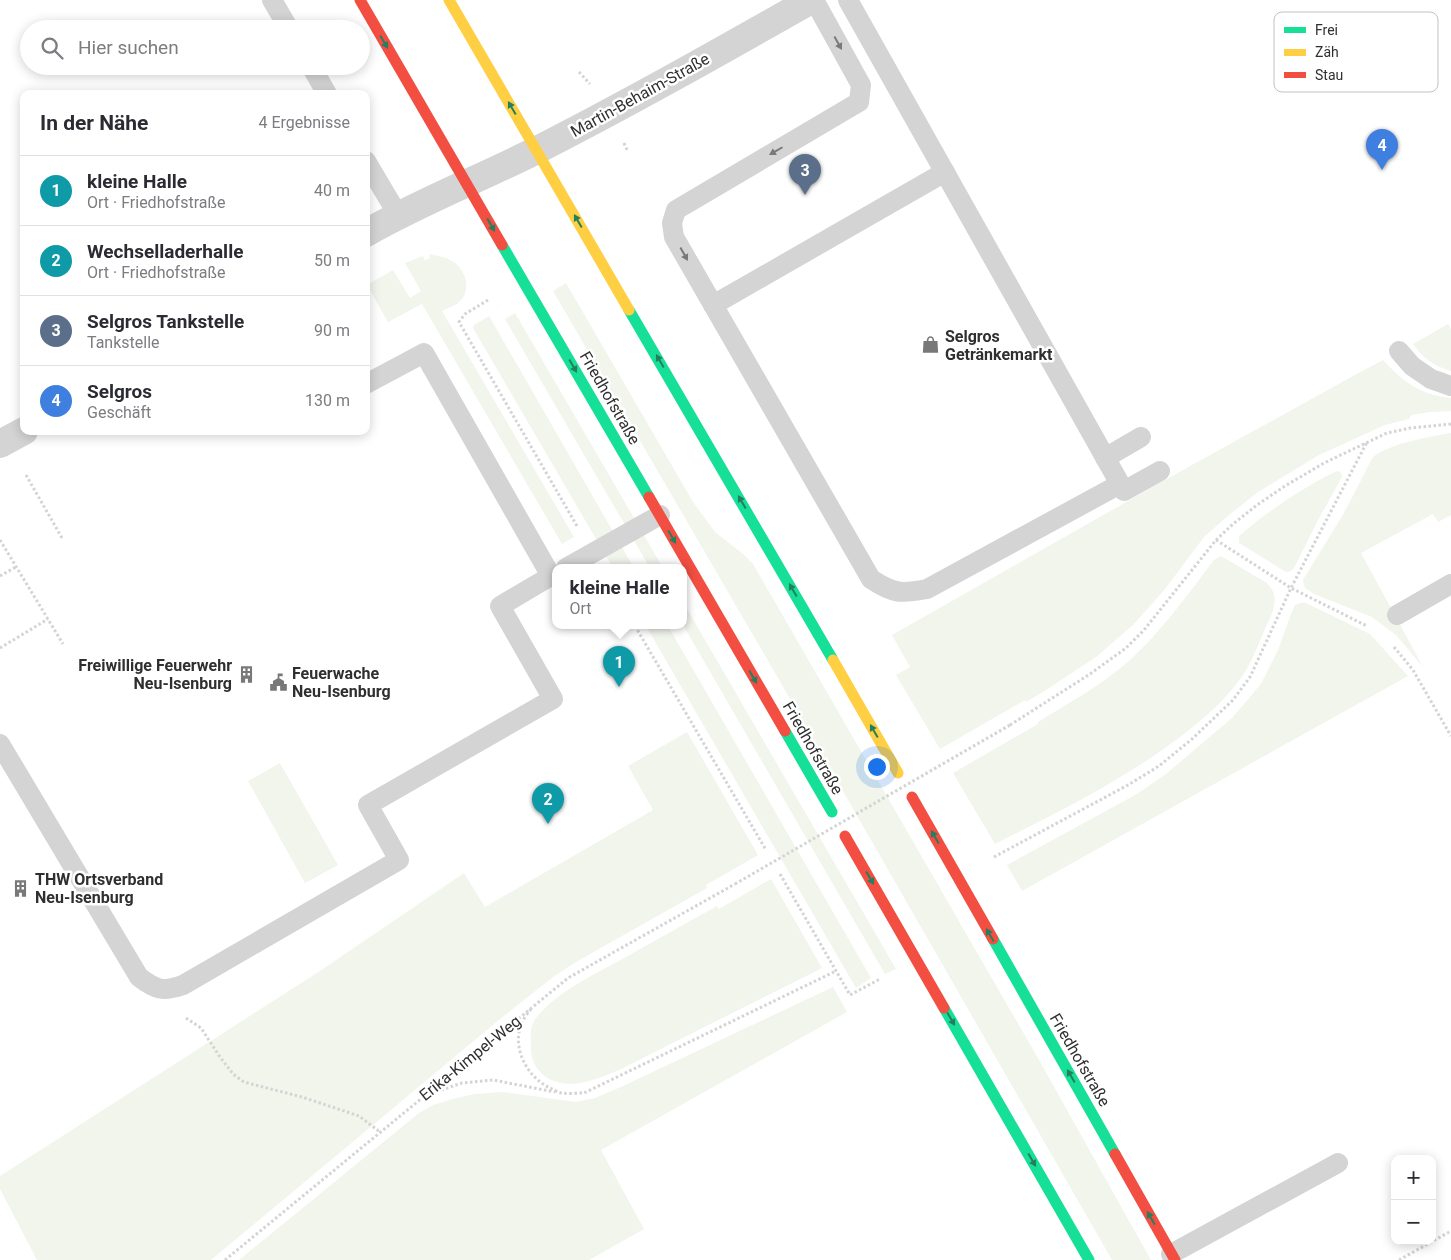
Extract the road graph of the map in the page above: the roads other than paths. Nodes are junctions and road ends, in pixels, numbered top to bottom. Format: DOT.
graph roads {
  1 [pos="272,0"];
  2 [pos="360,0"];
  3 [pos="449,0"];
  4 [pos="813,0"];
  5 [pos="848,0"];
  6 [pos="284,20"];
  7 [pos="316,75"];
  8 [pos="325,90"];
  9 [pos="536,150"];
  10 [pos="370,168"];
  11 [pos="945,172"];
  12 [pos="466,183"];
  13 [pos="398,215"];
  14 [pos="370,232"];
  15 [pos="713,305"];
  16 [pos="1399,351"];
  17 [pos="370,382"];
  18 [pos="1451,386"];
  19 [pos="20,432"];
  20 [pos="1141,437"];
  21 [pos="0,444"];
  22 [pos="1105,458"];
  23 [pos="1160,471"];
  24 [pos="1120,484"];
  25 [pos="660,515"];
  26 [pos="553,564"];
  27 [pos="574,564"];
  28 [pos="552,576"];
  29 [pos="1451,584"];
  30 [pos="1397,615"];
  31 [pos="0,744"];
  32 [pos="898,773"];
  33 [pos="912,798"];
  34 [pos="832,812"];
  35 [pos="845,836"];
  36 [pos="1338,1163"];
  37 [pos="1173,1257"];
  38 [pos="1089,1260"];
  1 -- 6 [label="lane"];
  2 -- 12 [label="main road, Friedhofstraße, one-way"];
  9 -- 3 [label="main road, one-way"];
  4 -- 9 [label="street, Martin-Behaim-Straße"];
  4 -- 15 [label="lane, one-way"];
  5 -- 11 [label="lane"];
  7 -- 8 [label="lane"];
  9 -- 12 [label="street, Martin-Behaim-Straße"];
  32 -- 9 [label="main road, one-way"];
  10 -- 13 [label="lane"];
  11 -- 15 [label="lane"];
  11 -- 22 [label="lane"];
  12 -- 13 [label="street, Martin-Behaim-Straße"];
  12 -- 25 [label="main road, Friedhofstraße, one-way"];
  13 -- 14 [label="street, Martin-Behaim-Straße"];
  15 -- 24 [label="lane"];
  16 -- 18 [label="lane"];
  17 -- 26 [label="lane"];
  19 -- 21 [label="street"];
  20 -- 22 [label="lane"];
  22 -- 24 [label="lane"];
  23 -- 24 [label="lane"];
  25 -- 27 [label="lane"];
  25 -- 34 [label="main road, Friedhofstraße, one-way"];
  28 -- 31 [label="lane"];
  29 -- 30 [label="lane"];
  37 -- 33 [label="main road, Friedhofstraße, one-way"];
  35 -- 38 [label="main road, one-way"];
  36 -- 37 [label="lane"];
}
